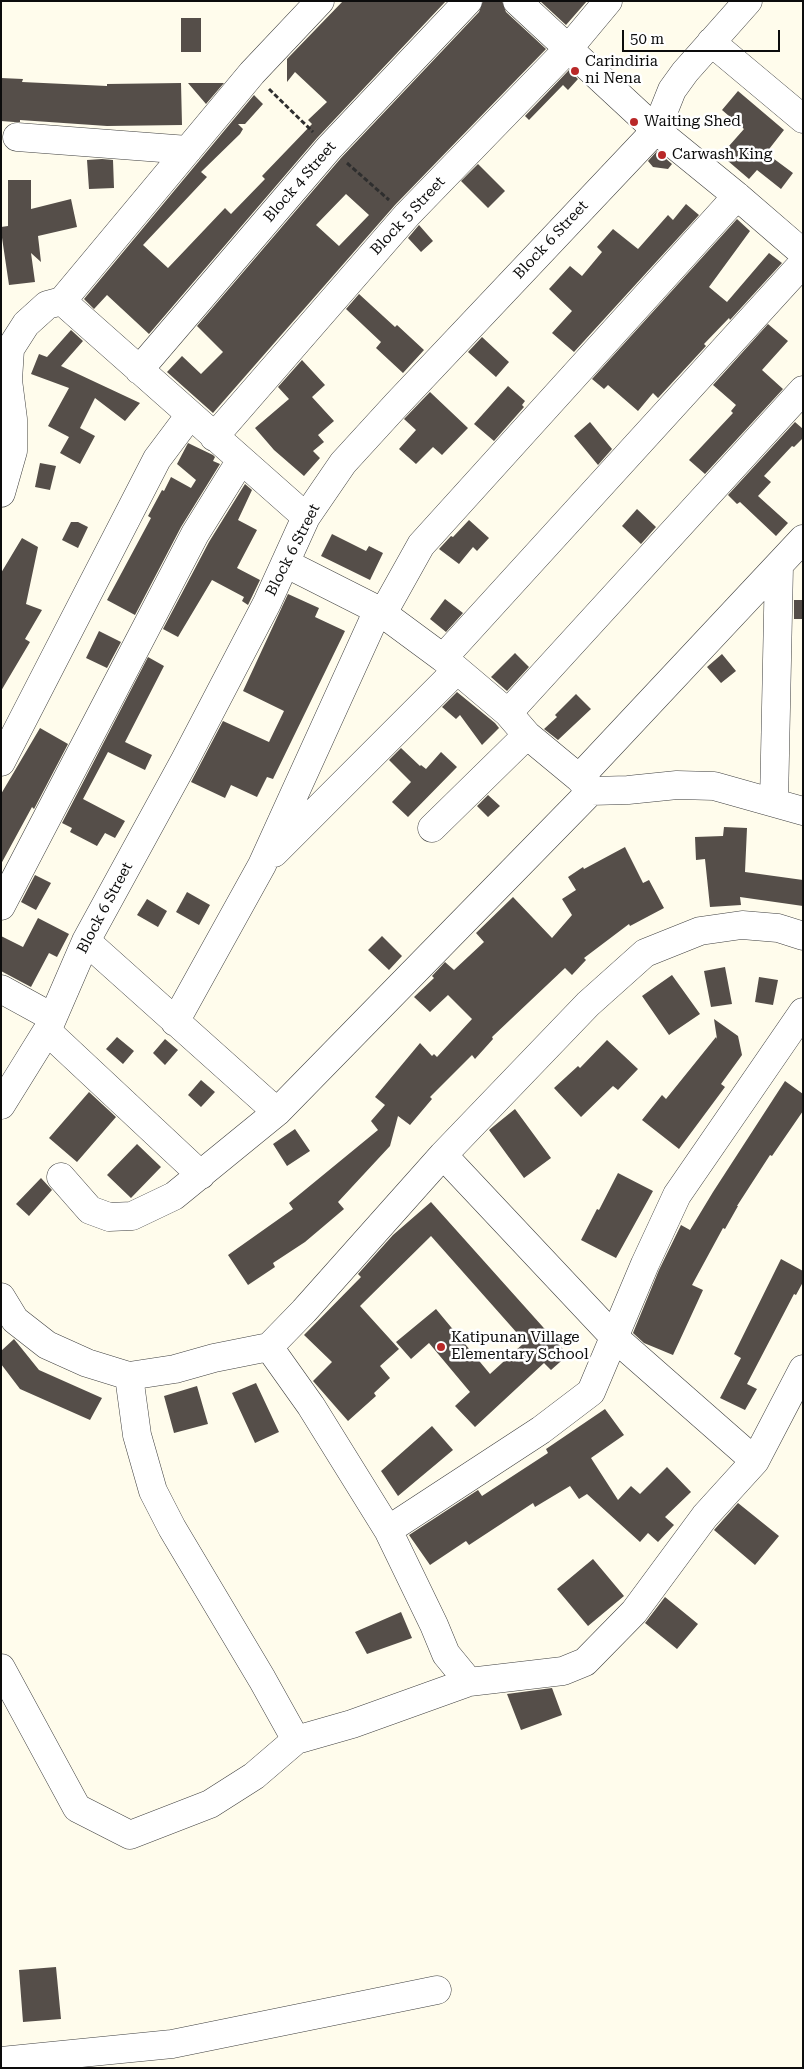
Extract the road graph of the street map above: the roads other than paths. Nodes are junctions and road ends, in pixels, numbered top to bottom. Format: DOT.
graph roads {
  1 [pos="320,1"];
  2 [pos="468,1"];
  3 [pos="517,1"];
  4 [pos="608,1"];
  5 [pos="748,1"];
  6 [pos="711,42"];
  7 [pos="568,49"];
  8 [pos="803,119"];
  9 [pos="656,130"];
  10 [pos="18,138"];
  11 [pos="188,150"];
  12 [pos="737,196"];
  13 [pos="803,253"];
  14 [pos="803,263"];
  15 [pos="62,301"];
  16 [pos="139,370"];
  17 [pos="803,390"];
  18 [pos="190,416"];
  19 [pos="214,437"];
  20 [pos="241,460"];
  21 [pos="1,493"];
  22 [pos="306,517"];
  23 [pos="803,539"];
  24 [pos="285,563"];
  25 [pos="779,566"];
  26 [pos="380,611"];
  27 [pos="450,664"];
  28 [pos="508,713"];
  29 [pos="527,735"];
  30 [pos="1,762"];
  31 [pos="585,785"];
  32 [pos="774,802"];
  33 [pos="803,811"];
  34 [pos="432,828"];
  35 [pos="262,865"];
  36 [pos="1,906"];
  37 [pos="803,936"];
  38 [pos="86,941"];
  39 [pos="1,989"];
  40 [pos="803,1012"];
  41 [pos="175,1022"];
  42 [pos="50,1024"];
  43 [pos="1,1105"];
  44 [pos="277,1112"];
  45 [pos="443,1155"];
  46 [pos="201,1175"];
  47 [pos="61,1177"];
  48 [pos="1,1297"];
  49 [pos="614,1338"];
  50 [pos="269,1347"];
  51 [pos="803,1369"];
  52 [pos="129,1376"];
  53 [pos="754,1461"];
  54 [pos="388,1530"];
  55 [pos="1,1668"];
  56 [pos="469,1682"];
  57 [pos="296,1740"];
  58 [pos="437,1990"];
  59 [pos="1,2061"];
  1 -- 11 [label="street"];
  2 -- 16 [label="street, Block 4 Street"];
  3 -- 7 [label="street"];
  4 -- 7 [label="street, Block 5 Street"];
  5 -- 6 [label="street, Block 6 Street"];
  6 -- 8 [label="street"];
  6 -- 9 [label="street, Block 6 Street"];
  7 -- 9 [label="street"];
  7 -- 19 [label="street, Block 5 Street"];
  9 -- 12 [label="street"];
  9 -- 22 [label="street, Block 6 Street"];
  10 -- 11 [label="street"];
  11 -- 15 [label="street"];
  12 -- 13 [label="street"];
  12 -- 26 [label="street"];
  14 -- 27 [label="street"];
  15 -- 16 [label="street"];
  15 -- 21 [label="street"];
  16 -- 18 [label="street"];
  17 -- 28 [label="street"];
  18 -- 19 [label="street"];
  18 -- 30 [label="street"];
  19 -- 20 [label="street"];
  20 -- 22 [label="street"];
  20 -- 36 [label="street"];
  22 -- 24 [label="street, Block 6 Street"];
  23 -- 25 [label="street"];
  24 -- 26 [label="street"];
  24 -- 38 [label="street, Block 6 Street"];
  25 -- 31 [label="street"];
  25 -- 32 [label="street"];
  26 -- 27 [label="street"];
  26 -- 35 [label="street"];
  27 -- 28 [label="street"];
  27 -- 35 [label="street"];
  28 -- 29 [label="street"];
  29 -- 31 [label="street"];
  29 -- 34 [label="street"];
  31 -- 32 [label="street"];
  31 -- 44 [label="street"];
  32 -- 33 [label="street"];
  35 -- 41 [label="street"];
  37 -- 45 [label="street"];
  38 -- 41 [label="street"];
  38 -- 42 [label="street, Block 6 Street"];
  39 -- 42 [label="street"];
  40 -- 49 [label="street"];
  41 -- 44 [label="street"];
  42 -- 43 [label="street, Block 6 Street"];
  42 -- 46 [label="street"];
  44 -- 46 [label="street"];
  45 -- 49 [label="street"];
  45 -- 50 [label="street"];
  46 -- 47 [label="street"];
  48 -- 52 [label="street"];
  49 -- 53 [label="street"];
  49 -- 54 [label="street"];
  50 -- 52 [label="street"];
  50 -- 54 [label="street"];
  51 -- 53 [label="street"];
  52 -- 57 [label="street"];
  53 -- 56 [label="street"];
  54 -- 56 [label="street"];
  55 -- 57 [label="street"];
  56 -- 57 [label="street"];
  58 -- 59 [label="street"];
}
